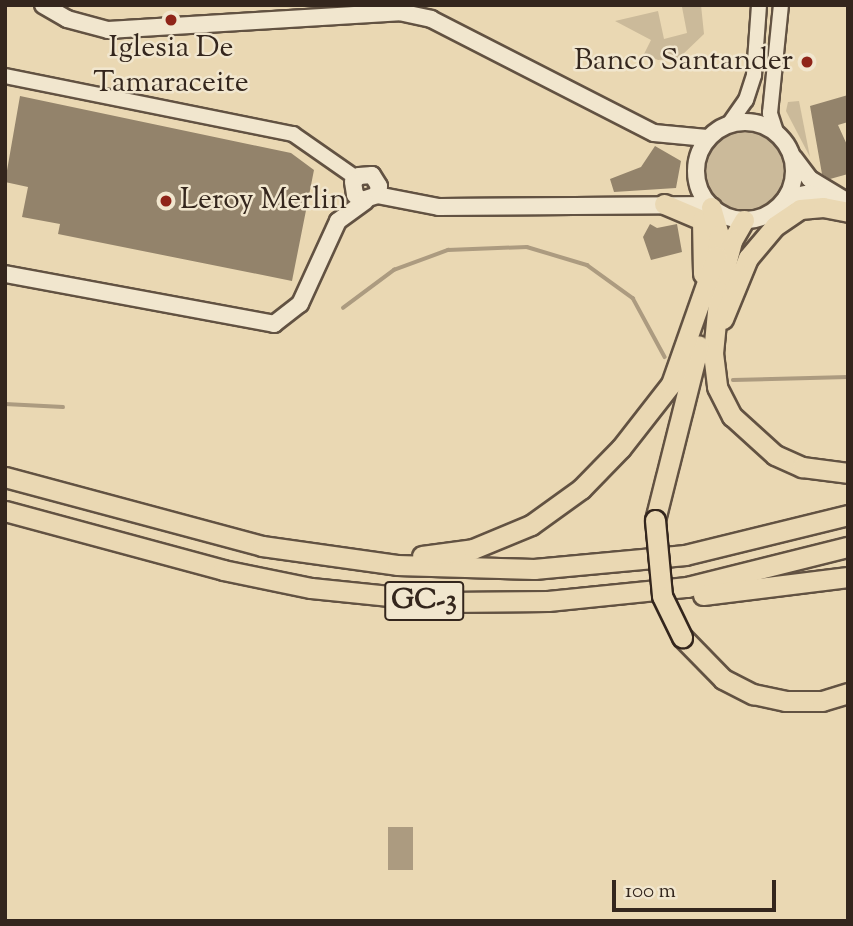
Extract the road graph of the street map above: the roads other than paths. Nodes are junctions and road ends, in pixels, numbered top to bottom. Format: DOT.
graph roads {
  1 [pos="43,5"];
  2 [pos="759,5"];
  3 [pos="781,5"];
  4 [pos="5,76"];
  5 [pos="729,124"];
  6 [pos="776,132"];
  7 [pos="707,138"];
  8 [pos="792,155"];
  9 [pos="695,177"];
  10 [pos="356,178"];
  11 [pos="372,198"];
  12 [pos="786,198"];
  13 [pos="848,202"];
  14 [pos="666,203"];
  15 [pos="710,206"];
  16 [pos="848,211"];
  17 [pos="744,220"];
  18 [pos="5,274"];
  19 [pos="710,294"];
  20 [pos="713,353"];
  21 [pos="848,473"];
  22 [pos="5,477"];
  23 [pos="5,511"];
  24 [pos="848,515"];
  25 [pos="848,547"];
  26 [pos="323,557"];
  27 [pos="848,577"];
  28 [pos="448,602"];
  29 [pos="845,694"];
  1 -- 7 [label="main road"];
  2 -- 5 [label="street"];
  3 -- 6 [label="street"];
  4 -- 10 [label="street"];
  5 -- 6 [label="main road"];
  5 -- 7 [label="main road"];
  6 -- 8 [label="main road"];
  7 -- 9 [label="main road"];
  8 -- 12 [label="main road"];
  8 -- 13 [label="main road"];
  9 -- 14 [label="main road"];
  9 -- 15 [label="main road"];
  10 -- 11 [label="main road"];
  10 -- 11 [label="main road"];
  11 -- 14 [label="main road"];
  11 -- 18 [label="main road"];
  12 -- 16 [label="main road"];
  12 -- 17 [label="main road"];
  14 -- 15 [label="main road"];
  14 -- 19 [label="highway"];
  15 -- 17 [label="main road"];
  15 -- 19 [label="highway"];
  16 -- 20 [label="highway"];
  17 -- 19 [label="highway"];
  19 -- 20 [label="highway"];
  19 -- 26 [label="highway"];
  19 -- 29 [label="highway, bridge"];
  20 -- 21 [label="highway"];
  22 -- 26 [label="highway, GC-3"];
  23 -- 28 [label="highway, GC-3"];
  24 -- 26 [label="highway, GC-3"];
  25 -- 28 [label="highway, GC-3"];
  27 -- 28 [label="highway"];
}
